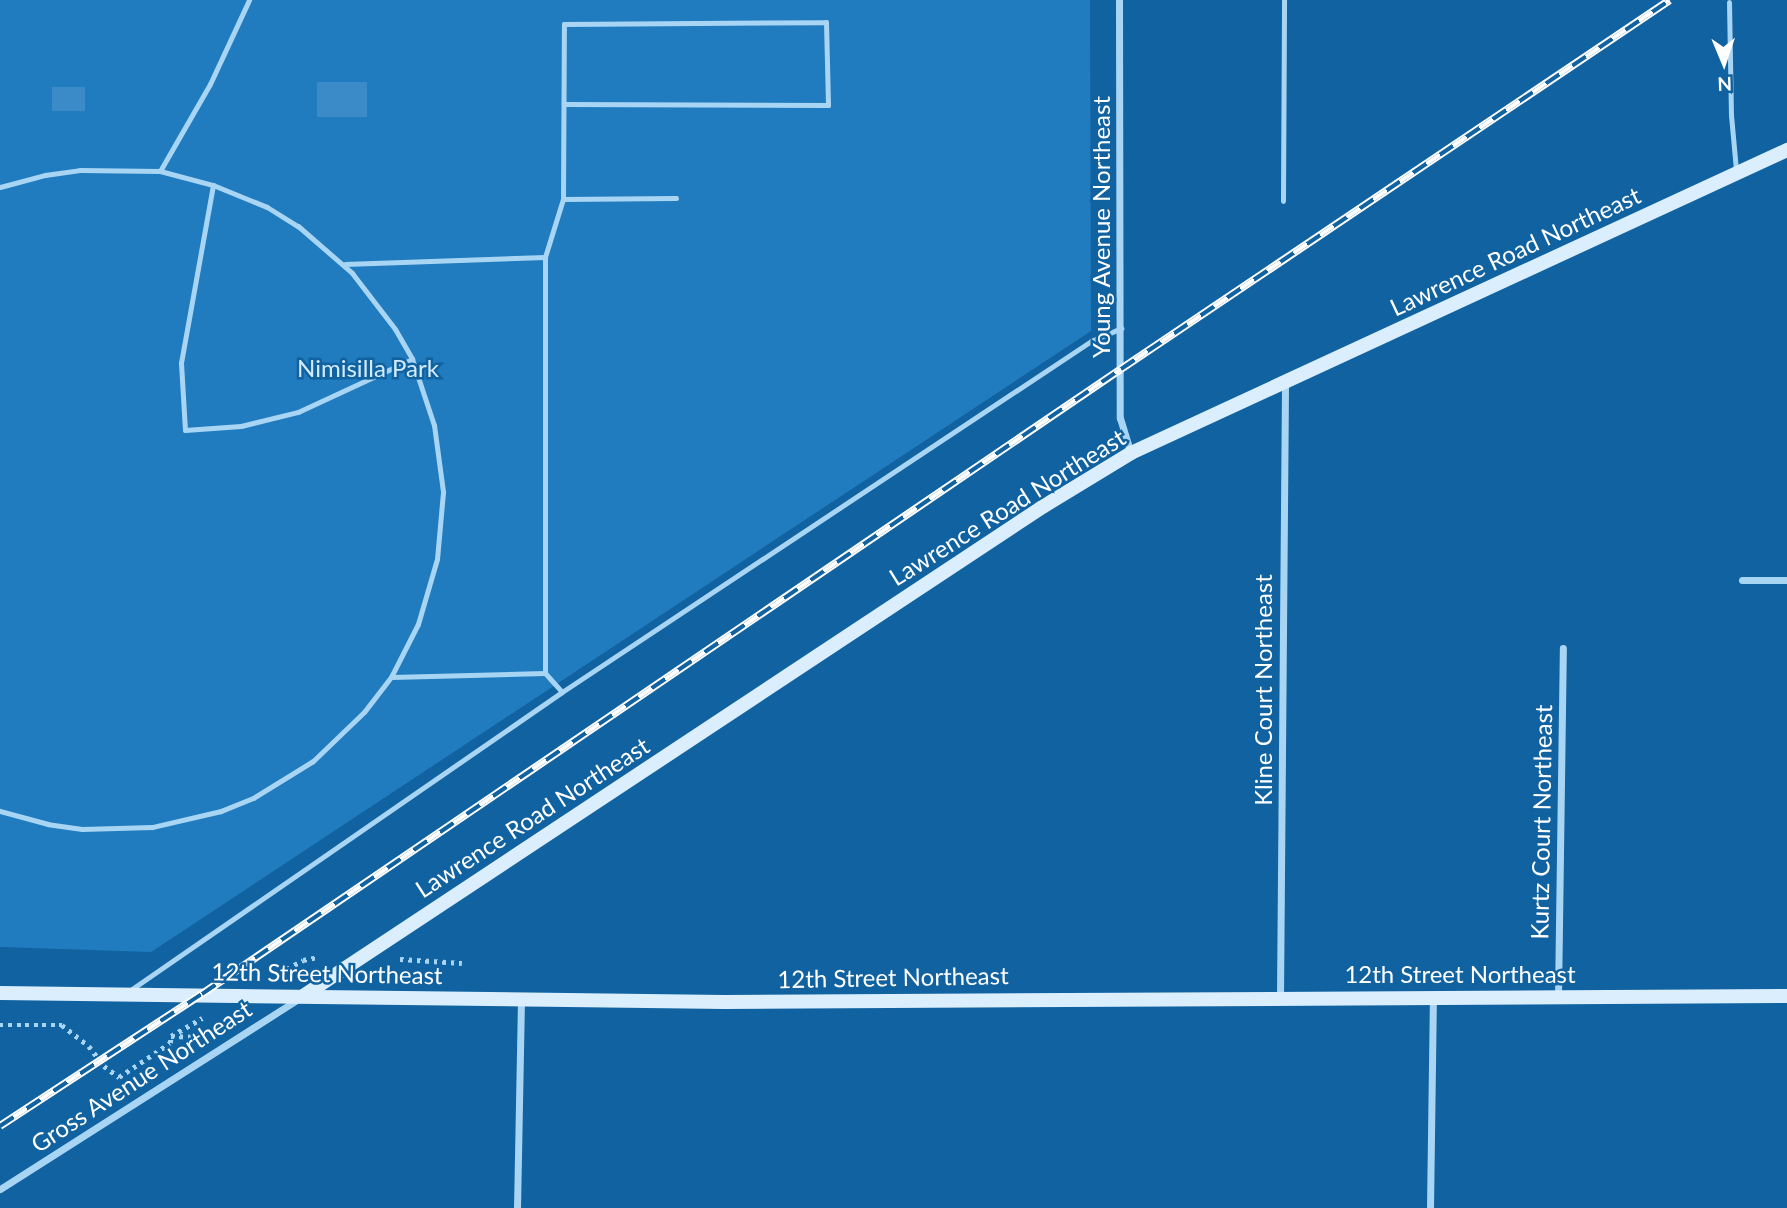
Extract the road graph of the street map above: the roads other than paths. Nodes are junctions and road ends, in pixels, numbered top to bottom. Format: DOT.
graph roads {
  1 [pos="249,0"];
  2 [pos="1119,0"];
  3 [pos="1284,0"];
  4 [pos="1729,2"];
  5 [pos="564,104"];
  6 [pos="1787,150"];
  7 [pos="160,171"];
  8 [pos="1736,173"];
  9 [pos="213,185"];
  10 [pos="0,187"];
  11 [pos="676,198"];
  12 [pos="563,199"];
  13 [pos="1283,201"];
  14 [pos="545,257"];
  15 [pos="345,264"];
  16 [pos="1121,328"];
  17 [pos="412,359"];
  18 [pos="1284,382"];
  19 [pos="1131,453"];
  20 [pos="1742,580"];
  21 [pos="1787,580"];
  22 [pos="1563,648"];
  23 [pos="545,673"];
  24 [pos="391,677"];
  25 [pos="562,692"];
  26 [pos="0,811"];
  27 [pos="0,993"];
  28 [pos="126,993"];
  29 [pos="303,996"];
  30 [pos="1787,996"];
  31 [pos="1280,997"];
  32 [pos="1433,997"];
  33 [pos="1558,997"];
  34 [pos="521,1000"];
  35 [pos="0,1189"];
  36 [pos="517,1208"];
  37 [pos="1430,1208"];
  1 -- 7 [label="lane"];
  2 -- 16 [label="street, Young Avenue Northeast"];
  3 -- 13 [label="lane"];
  4 -- 8 [label="lane"];
  5 -- 5 [label="lane"];
  5 -- 12 [label="lane"];
  6 -- 8 [label="main road, Lawrence Road Northeast"];
  7 -- 9 [label="lane"];
  7 -- 10 [label="lane"];
  8 -- 18 [label="main road, Lawrence Road Northeast"];
  9 -- 15 [label="lane"];
  9 -- 17 [label="lane"];
  11 -- 12 [label="lane"];
  12 -- 14 [label="lane"];
  14 -- 15 [label="lane"];
  14 -- 23 [label="lane"];
  15 -- 17 [label="lane"];
  16 -- 19 [label="street, Young Avenue Northeast"];
  16 -- 25 [label="lane"];
  17 -- 24 [label="lane"];
  18 -- 19 [label="main road, Lawrence Road Northeast"];
  18 -- 31 [label="street, Kline Court Northeast"];
  19 -- 29 [label="main road, Lawrence Road Northeast"];
  20 -- 21 [label="street"];
  22 -- 33 [label="street, Kurtz Court Northeast"];
  23 -- 24 [label="lane"];
  23 -- 25 [label="lane"];
  24 -- 26 [label="lane"];
  25 -- 28 [label="lane"];
  27 -- 28 [label="main road, 12th Street Northeast"];
  28 -- 29 [label="main road, 12th Street Northeast"];
  29 -- 34 [label="main road, 12th Street Northeast"];
  29 -- 35 [label="street, Gross Avenue Northeast"];
  30 -- 33 [label="main road, 12th Street Northeast"];
  31 -- 32 [label="main road, 12th Street Northeast"];
  31 -- 34 [label="main road, 12th Street Northeast"];
  32 -- 33 [label="main road, 12th Street Northeast"];
  32 -- 37 [label="street"];
  34 -- 36 [label="street"];
}
